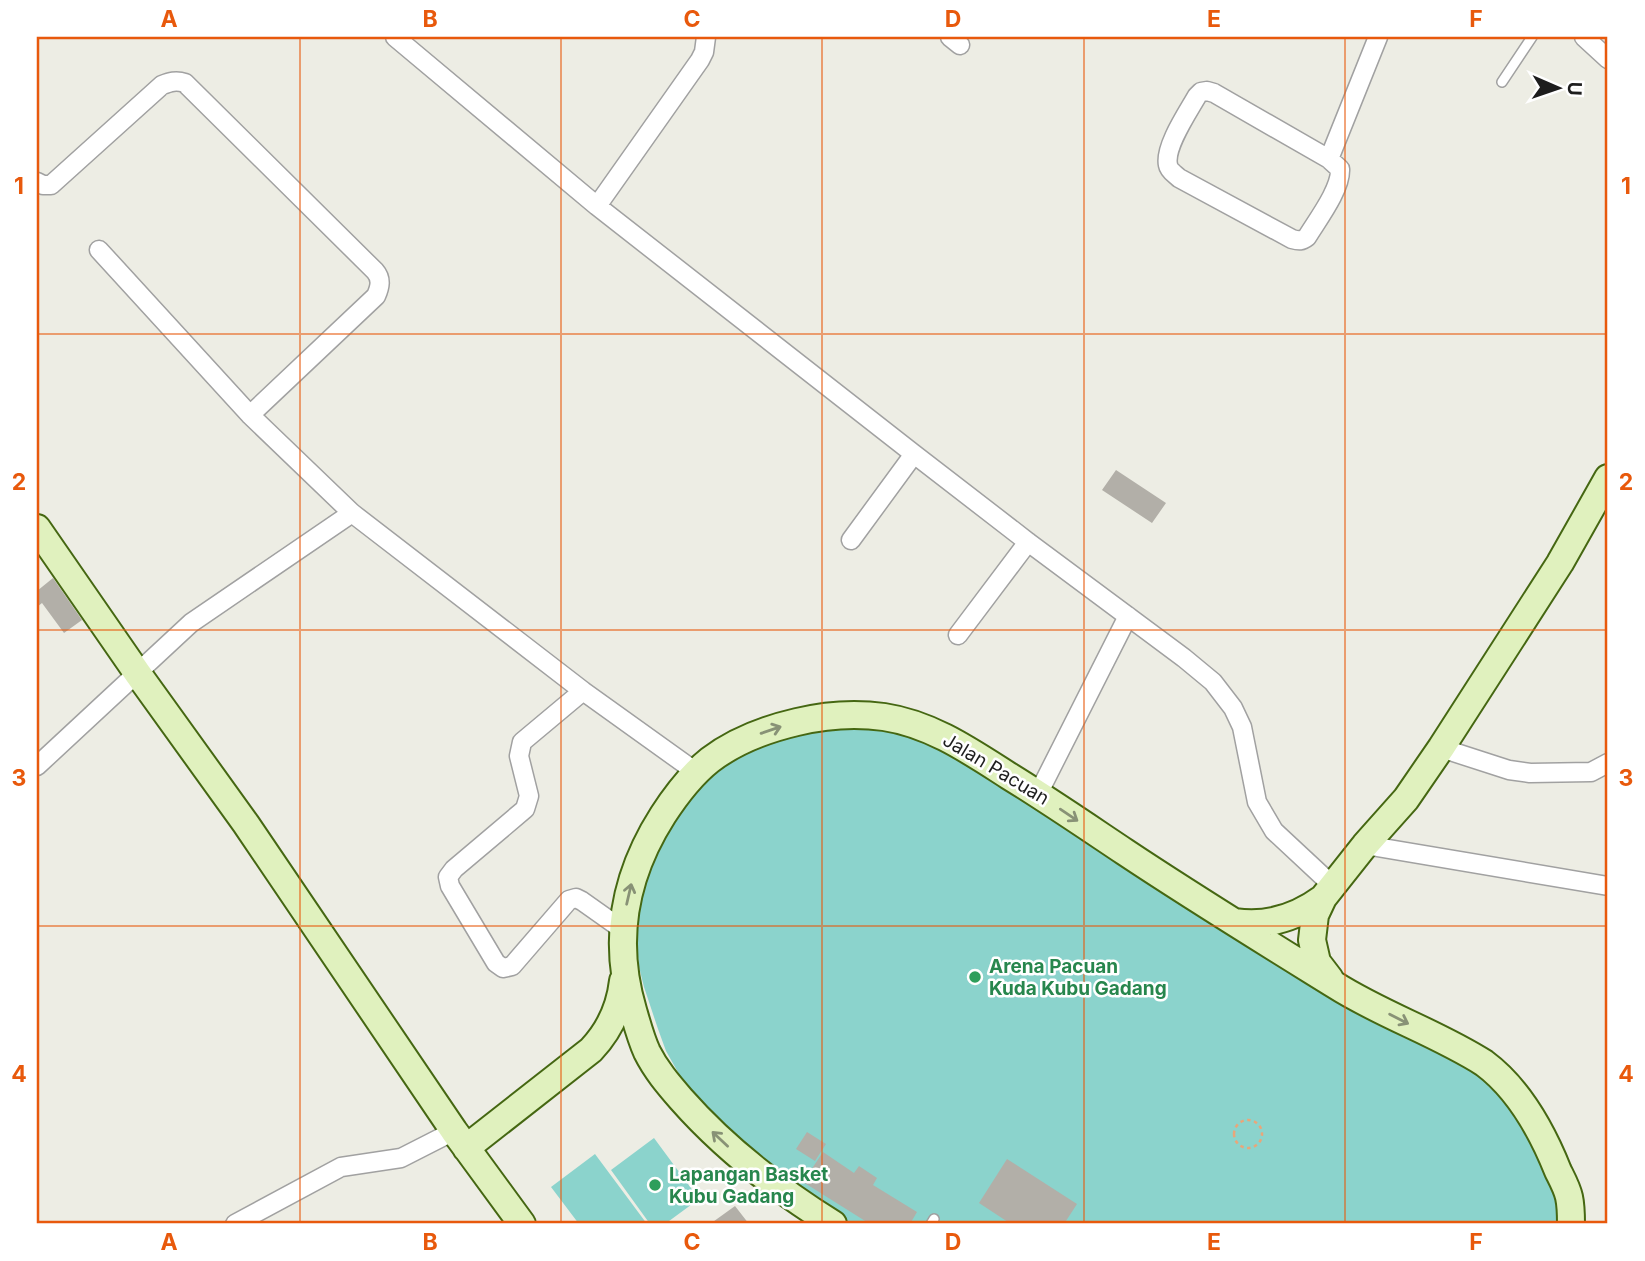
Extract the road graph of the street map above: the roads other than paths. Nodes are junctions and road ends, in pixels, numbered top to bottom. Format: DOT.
graph roads {
  1 [pos="395,37"];
  2 [pos="706,37"];
  3 [pos="1378,37"];
  4 [pos="1532,37"];
  5 [pos="1584,37"];
  6 [pos="1608,59"];
  7 [pos="1502,82"];
  8 [pos="1329,159"];
  9 [pos="37,182"];
  10 [pos="597,206"];
  11 [pos="99,250"];
  12 [pos="250,415"];
  13 [pos="914,454"];
  14 [pos="1608,478"];
  15 [pos="352,513"];
  16 [pos="37,528"];
  17 [pos="851,540"];
  18 [pos="1028,542"];
  19 [pos="1128,616"];
  20 [pos="958,635"];
  21 [pos="138,674"];
  22 [pos="583,691"];
  23 [pos="1441,748"];
  24 [pos="1608,763"];
  25 [pos="37,766"];
  26 [pos="696,772"];
  27 [pos="1038,794"];
  28 [pos="1365,845"];
  29 [pos="1608,886"];
  30 [pos="1328,891"];
  31 [pos="1235,922"];
  32 [pos="622,930"];
  33 [pos="624,972"];
  34 [pos="1339,988"];
  35 [pos="591,1050"];
  36 [pos="659,1074"];
  37 [pos="460,1140"];
  38 [pos="1568,1195"];
  39 [pos="235,1224"];
  40 [pos="522,1224"];
  41 [pos="833,1224"];
  42 [pos="1571,1224"];
  43 [pos="1587,1224"];
  1 -- 10 [label="street"];
  2 -- 10 [label="street"];
  3 -- 8 [label="street"];
  4 -- 7 [label="lane"];
  5 -- 6 [label="street"];
  8 -- 8 [label="street"];
  9 -- 12 [label="street"];
  10 -- 13 [label="street"];
  11 -- 12 [label="street"];
  12 -- 15 [label="street"];
  13 -- 17 [label="street"];
  13 -- 18 [label="street"];
  14 -- 23 [label="street"];
  15 -- 21 [label="street"];
  15 -- 22 [label="street"];
  16 -- 21 [label="street"];
  18 -- 19 [label="street"];
  18 -- 20 [label="street"];
  19 -- 27 [label="street"];
  19 -- 30 [label="street"];
  21 -- 25 [label="street"];
  21 -- 37 [label="street"];
  22 -- 26 [label="street"];
  22 -- 32 [label="street"];
  23 -- 24 [label="street"];
  23 -- 28 [label="street"];
  26 -- 27 [label="street, Jalan Pacuan, one-way"];
  32 -- 26 [label="street, Jalan Pacuan, one-way"];
  27 -- 31 [label="street, Jalan Pacuan, one-way"];
  28 -- 29 [label="street"];
  28 -- 30 [label="street"];
  30 -- 31 [label="street"];
  30 -- 34 [label="street"];
  31 -- 34 [label="street, Jalan Pacuan"];
  32 -- 33 [label="street, Jalan Pacuan"];
  33 -- 35 [label="street"];
  33 -- 36 [label="street, Jalan Pacuan"];
  34 -- 38 [label="street, Jalan Pacuan, one-way"];
  35 -- 36 [label="street"];
  35 -- 37 [label="street"];
  41 -- 36 [label="street, Jalan Pacuan, one-way"];
  37 -- 39 [label="street"];
  37 -- 40 [label="street"];
  38 -- 42 [label="street, Jalan Pacuan"];
  38 -- 43 [label="street"];
}
